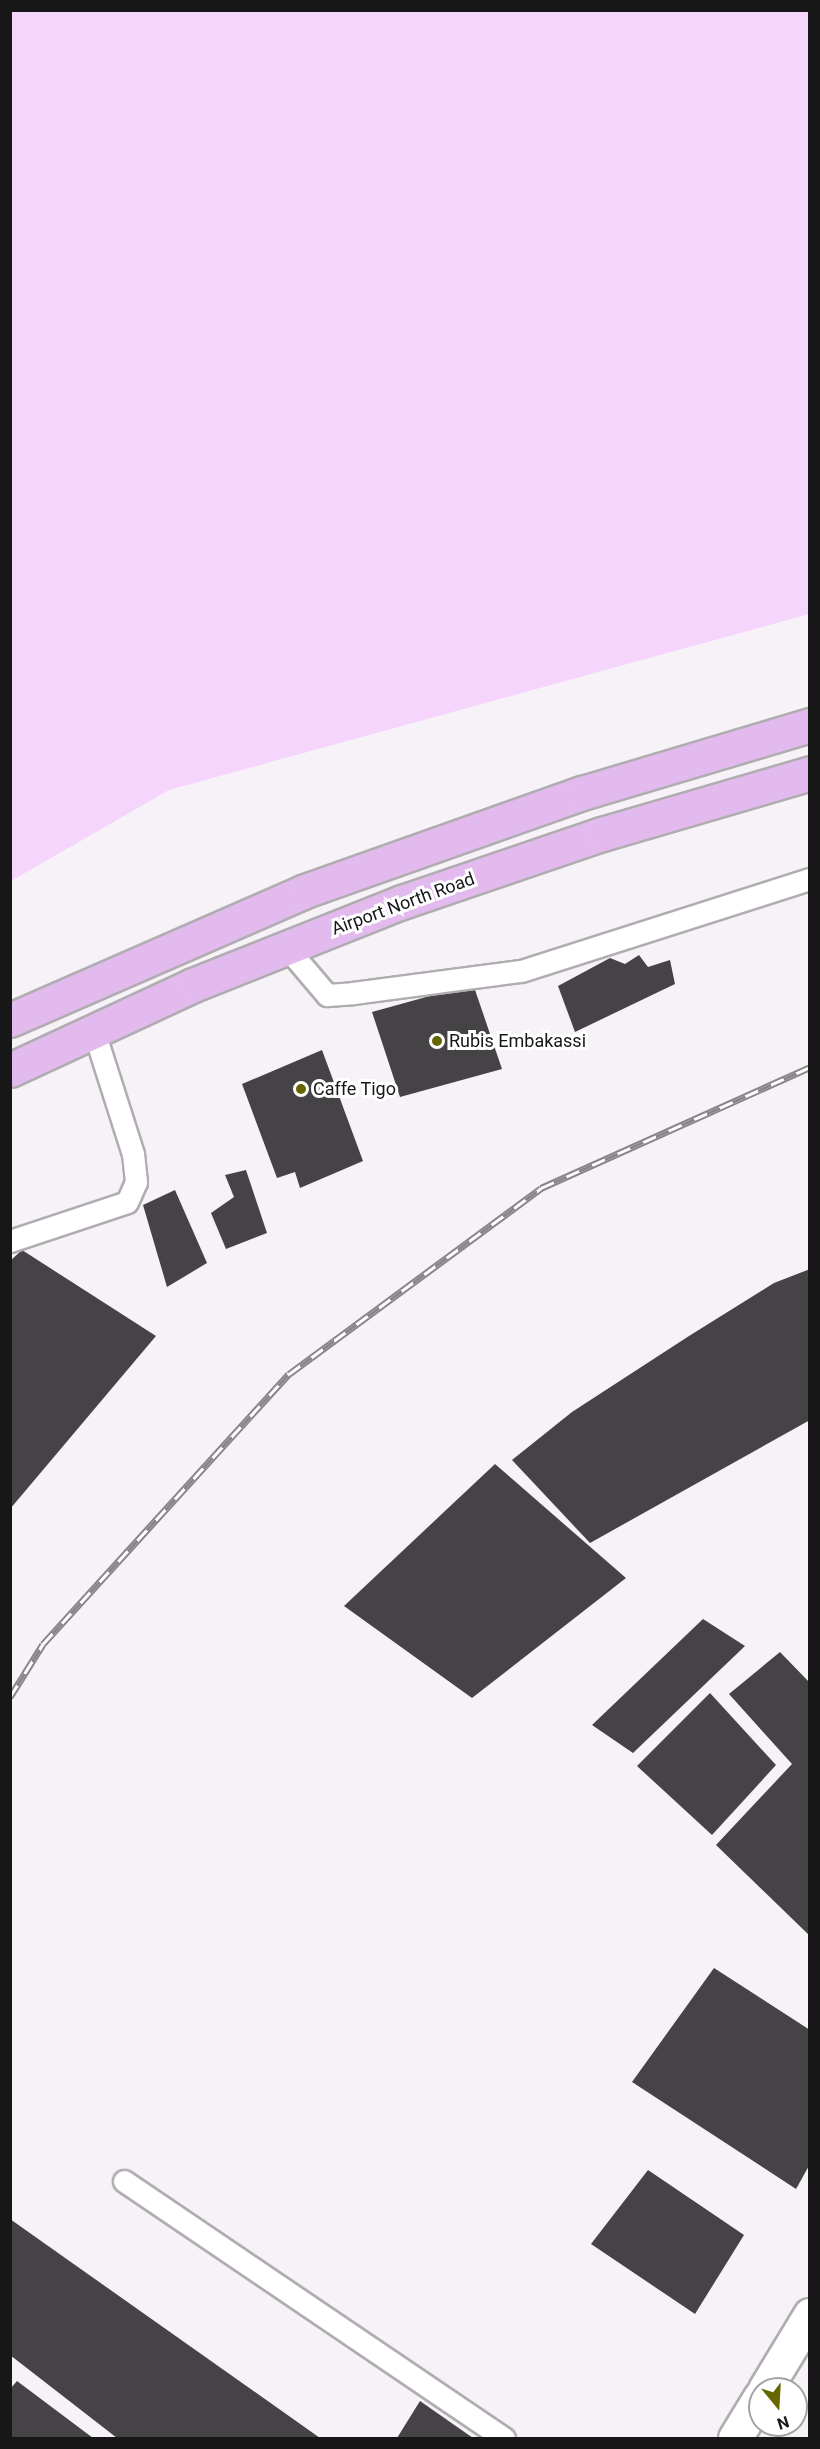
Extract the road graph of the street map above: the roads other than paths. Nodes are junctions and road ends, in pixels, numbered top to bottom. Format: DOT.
graph roads {
  1 [pos="810,725"];
  2 [pos="810,772"];
  3 [pos="810,879"];
  4 [pos="287,948"];
  5 [pos="10,1020"];
  6 [pos="94,1032"];
  7 [pos="10,1070"];
  8 [pos="10,1241"];
  9 [pos="124,2181"];
  10 [pos="810,2315"];
  11 [pos="772,2377"];
  12 [pos="748,2417"];
  13 [pos="504,2439"];
  14 [pos="735,2439"];
  1 -- 5 [label="main road"];
  2 -- 4 [label="main road, Airport North Road"];
  3 -- 4 [label="lane"];
  4 -- 6 [label="main road, Airport North Road"];
  6 -- 7 [label="main road, Airport North Road"];
  6 -- 8 [label="lane"];
  9 -- 13 [label="lane"];
  10 -- 11 [label="street"];
  12 -- 14 [label="street"];
}
